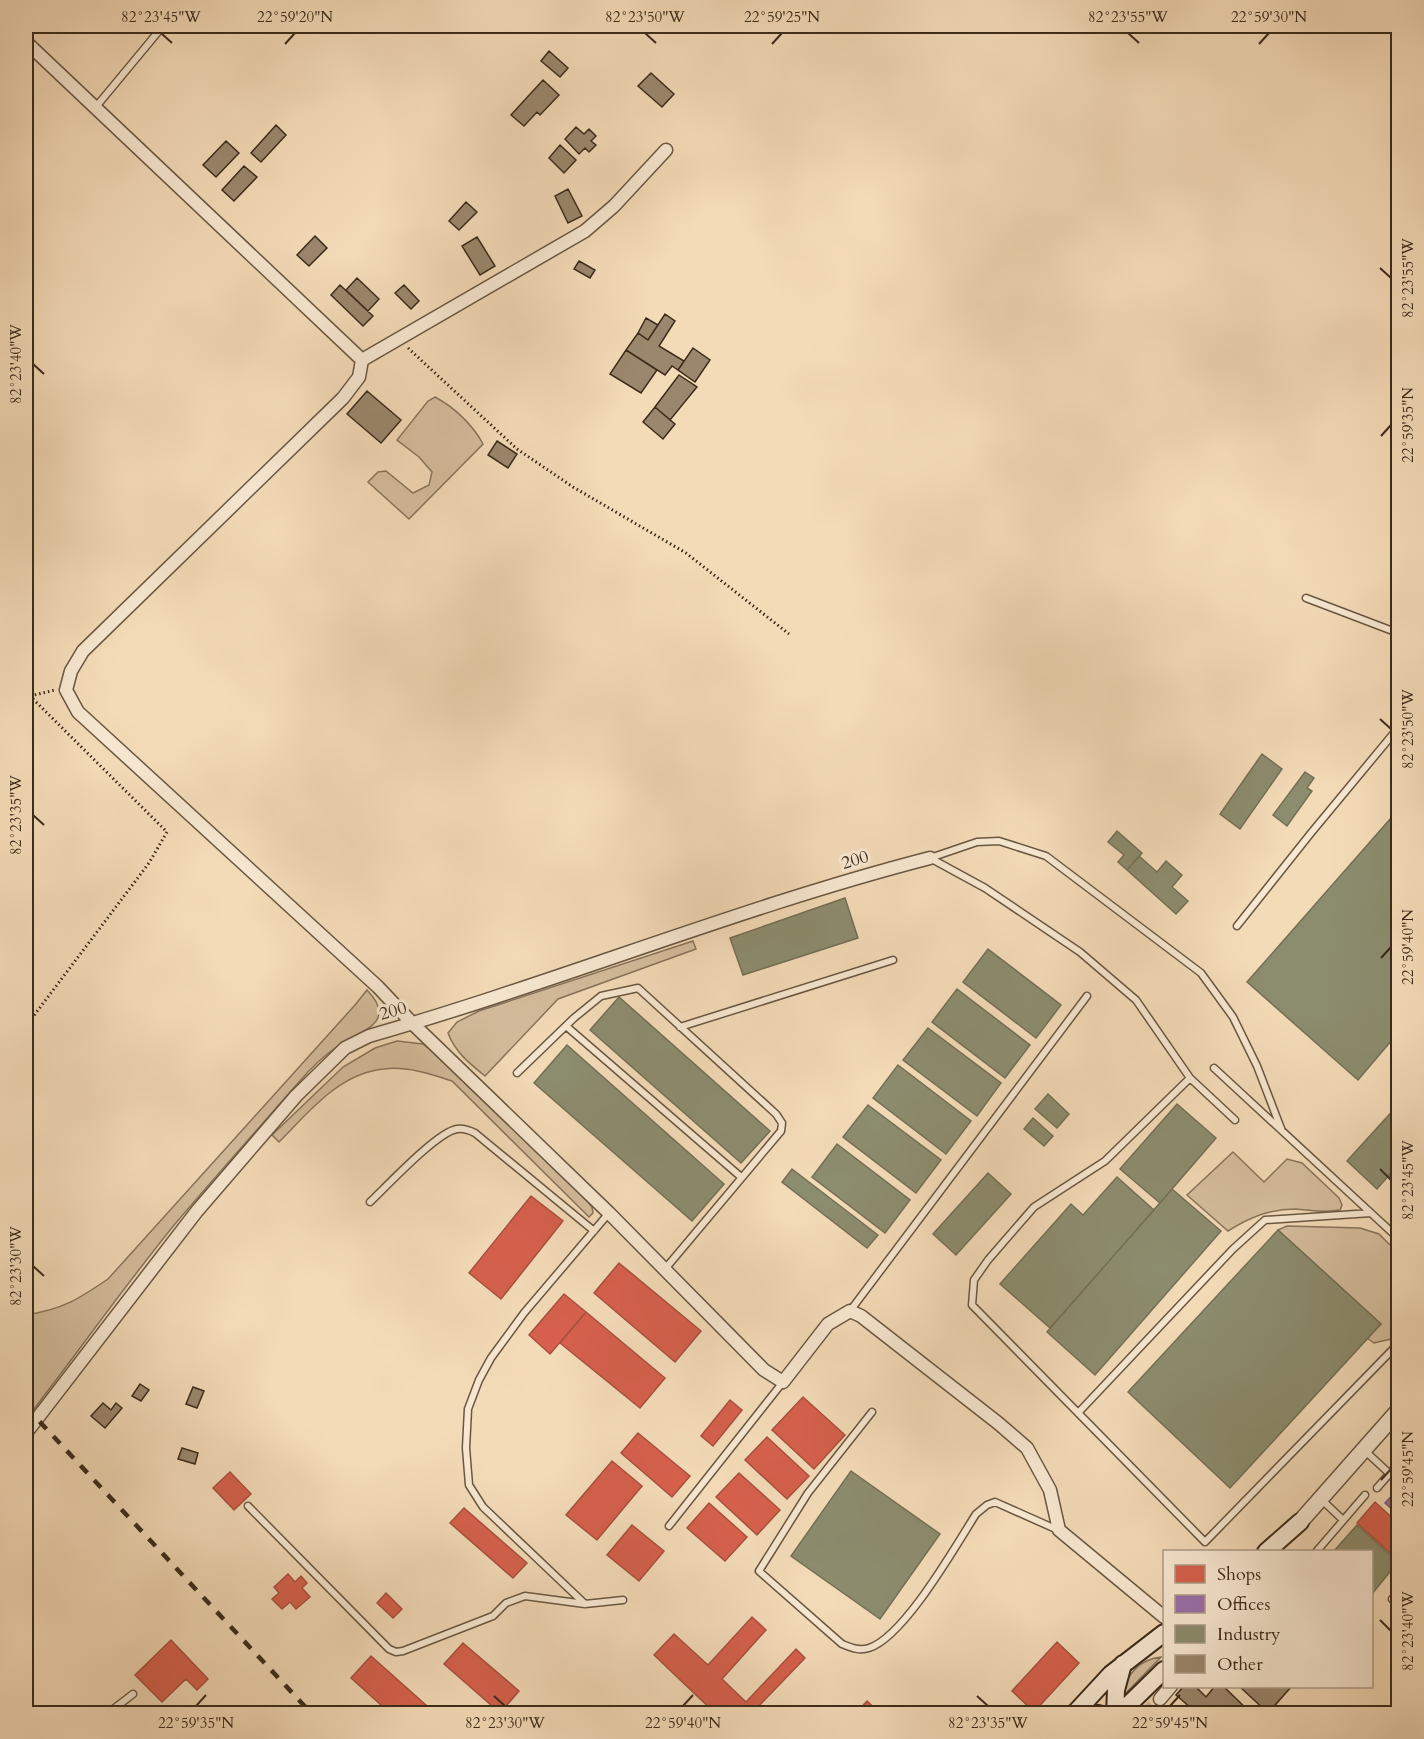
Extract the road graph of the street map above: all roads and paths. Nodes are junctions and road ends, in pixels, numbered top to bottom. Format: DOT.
graph roads {
  1 [pos="163,26"];
  2 [pos="26,42"];
  3 [pos="95,108"];
  4 [pos="666,150"];
  5 [pos="399,339"];
  6 [pos="363,360"];
  7 [pos="1306,598"];
  8 [pos="1398,633"];
  9 [pos="789,634"];
  10 [pos="66,690"];
  11 [pos="28,697"];
  12 [pos="1398,728"];
  13 [pos="930,858"];
  14 [pos="1237,926"];
  15 [pos="893,960"];
  16 [pos="1087,996"];
  17 [pos="413,1024"];
  18 [pos="26,1026"];
  19 [pos="566,1026"];
  20 [pos="680,1027"];
  21 [pos="1214,1068"];
  22 [pos="517,1072"];
  23 [pos="1190,1078"];
  24 [pos="1235,1120"];
  25 [pos="1282,1131"];
  26 [pos="741,1177"];
  27 [pos="370,1202"];
  28 [pos="609,1213"];
  29 [pos="1371,1213"];
  30 [pos="594,1231"];
  31 [pos="1398,1238"];
  32 [pos="665,1269"];
  33 [pos="850,1311"];
  34 [pos="1398,1344"];
  35 [pos="783,1382"];
  36 [pos="1398,1411"];
  37 [pos="872,1412"];
  38 [pos="1078,1413"];
  39 [pos="26,1433"];
  40 [pos="1364,1450"];
  41 [pos="1398,1464"];
  42 [pos="1389,1474"];
  43 [pos="1377,1488"];
  44 [pos="1365,1496"];
  45 [pos="1321,1499"];
  46 [pos="248,1506"];
  47 [pos="1343,1520"];
  48 [pos="1300,1522"];
  49 [pos="669,1526"];
  50 [pos="1059,1530"];
  51 [pos="1267,1550"];
  52 [pos="1280,1550"];
  53 [pos="1317,1550"];
  54 [pos="622,1600"];
  55 [pos="585,1604"];
  56 [pos="1163,1616"];
  57 [pos="1163,1634"];
  58 [pos="1124,1663"];
  59 [pos="1163,1671"];
  60 [pos="1169,1688"];
  61 [pos="133,1694"];
  62 [pos="1160,1699"];
  63 [pos="107,1713"];
  64 [pos="1074,1713"];
  65 [pos="1099,1713"];
  66 [pos="1117,1713"];
  1 -- 3 [label="lane"];
  2 -- 3 [label="street"];
  3 -- 6 [label="street"];
  4 -- 5 [label="street"];
  5 -- 6 [label="street"];
  5 -- 9 [label="path"];
  6 -- 10 [label="street"];
  7 -- 8 [label="lane"];
  10 -- 11 [label="path"];
  10 -- 17 [label="street"];
  11 -- 18 [label="path"];
  12 -- 14 [label="lane"];
  13 -- 17 [label="street, 200"];
  13 -- 23 [label="lane"];
  13 -- 25 [label="lane"];
  15 -- 20 [label="lane"];
  16 -- 33 [label="lane"];
  17 -- 28 [label="street"];
  17 -- 39 [label="street, 200"];
  19 -- 20 [label="lane"];
  19 -- 22 [label="lane"];
  19 -- 26 [label="lane"];
  20 -- 26 [label="lane"];
  21 -- 25 [label="lane"];
  23 -- 24 [label="lane"];
  23 -- 38 [label="lane"];
  25 -- 29 [label="lane"];
  26 -- 32 [label="lane"];
  27 -- 30 [label="lane"];
  28 -- 30 [label="lane"];
  28 -- 32 [label="street"];
  29 -- 31 [label="lane"];
  29 -- 38 [label="lane"];
  30 -- 55 [label="lane"];
  32 -- 35 [label="street"];
  33 -- 35 [label="street"];
  33 -- 50 [label="street"];
  34 -- 38 [label="lane"];
  35 -- 49 [label="lane"];
  36 -- 40 [label="street"];
  37 -- 50 [label="lane"];
  40 -- 42 [label="lane"];
  40 -- 45 [label="street"];
  41 -- 42 [label="lane"];
  42 -- 43 [label="lane"];
  44 -- 47 [label="lane"];
  45 -- 47 [label="lane"];
  45 -- 48 [label="street"];
  46 -- 55 [label="lane"];
  47 -- 53 [label="lane"];
  48 -- 51 [label="main road"];
  48 -- 52 [label="main road"];
  50 -- 56 [label="street"];
  54 -- 55 [label="lane"];
  57 -- 58 [label="main road"];
  58 -- 64 [label="main road"];
  58 -- 66 [label="main road"];
  59 -- 66 [label="main road"];
  60 -- 62 [label="street"];
  61 -- 63 [label="lane"];
  64 -- 65 [label="main road"];
}
